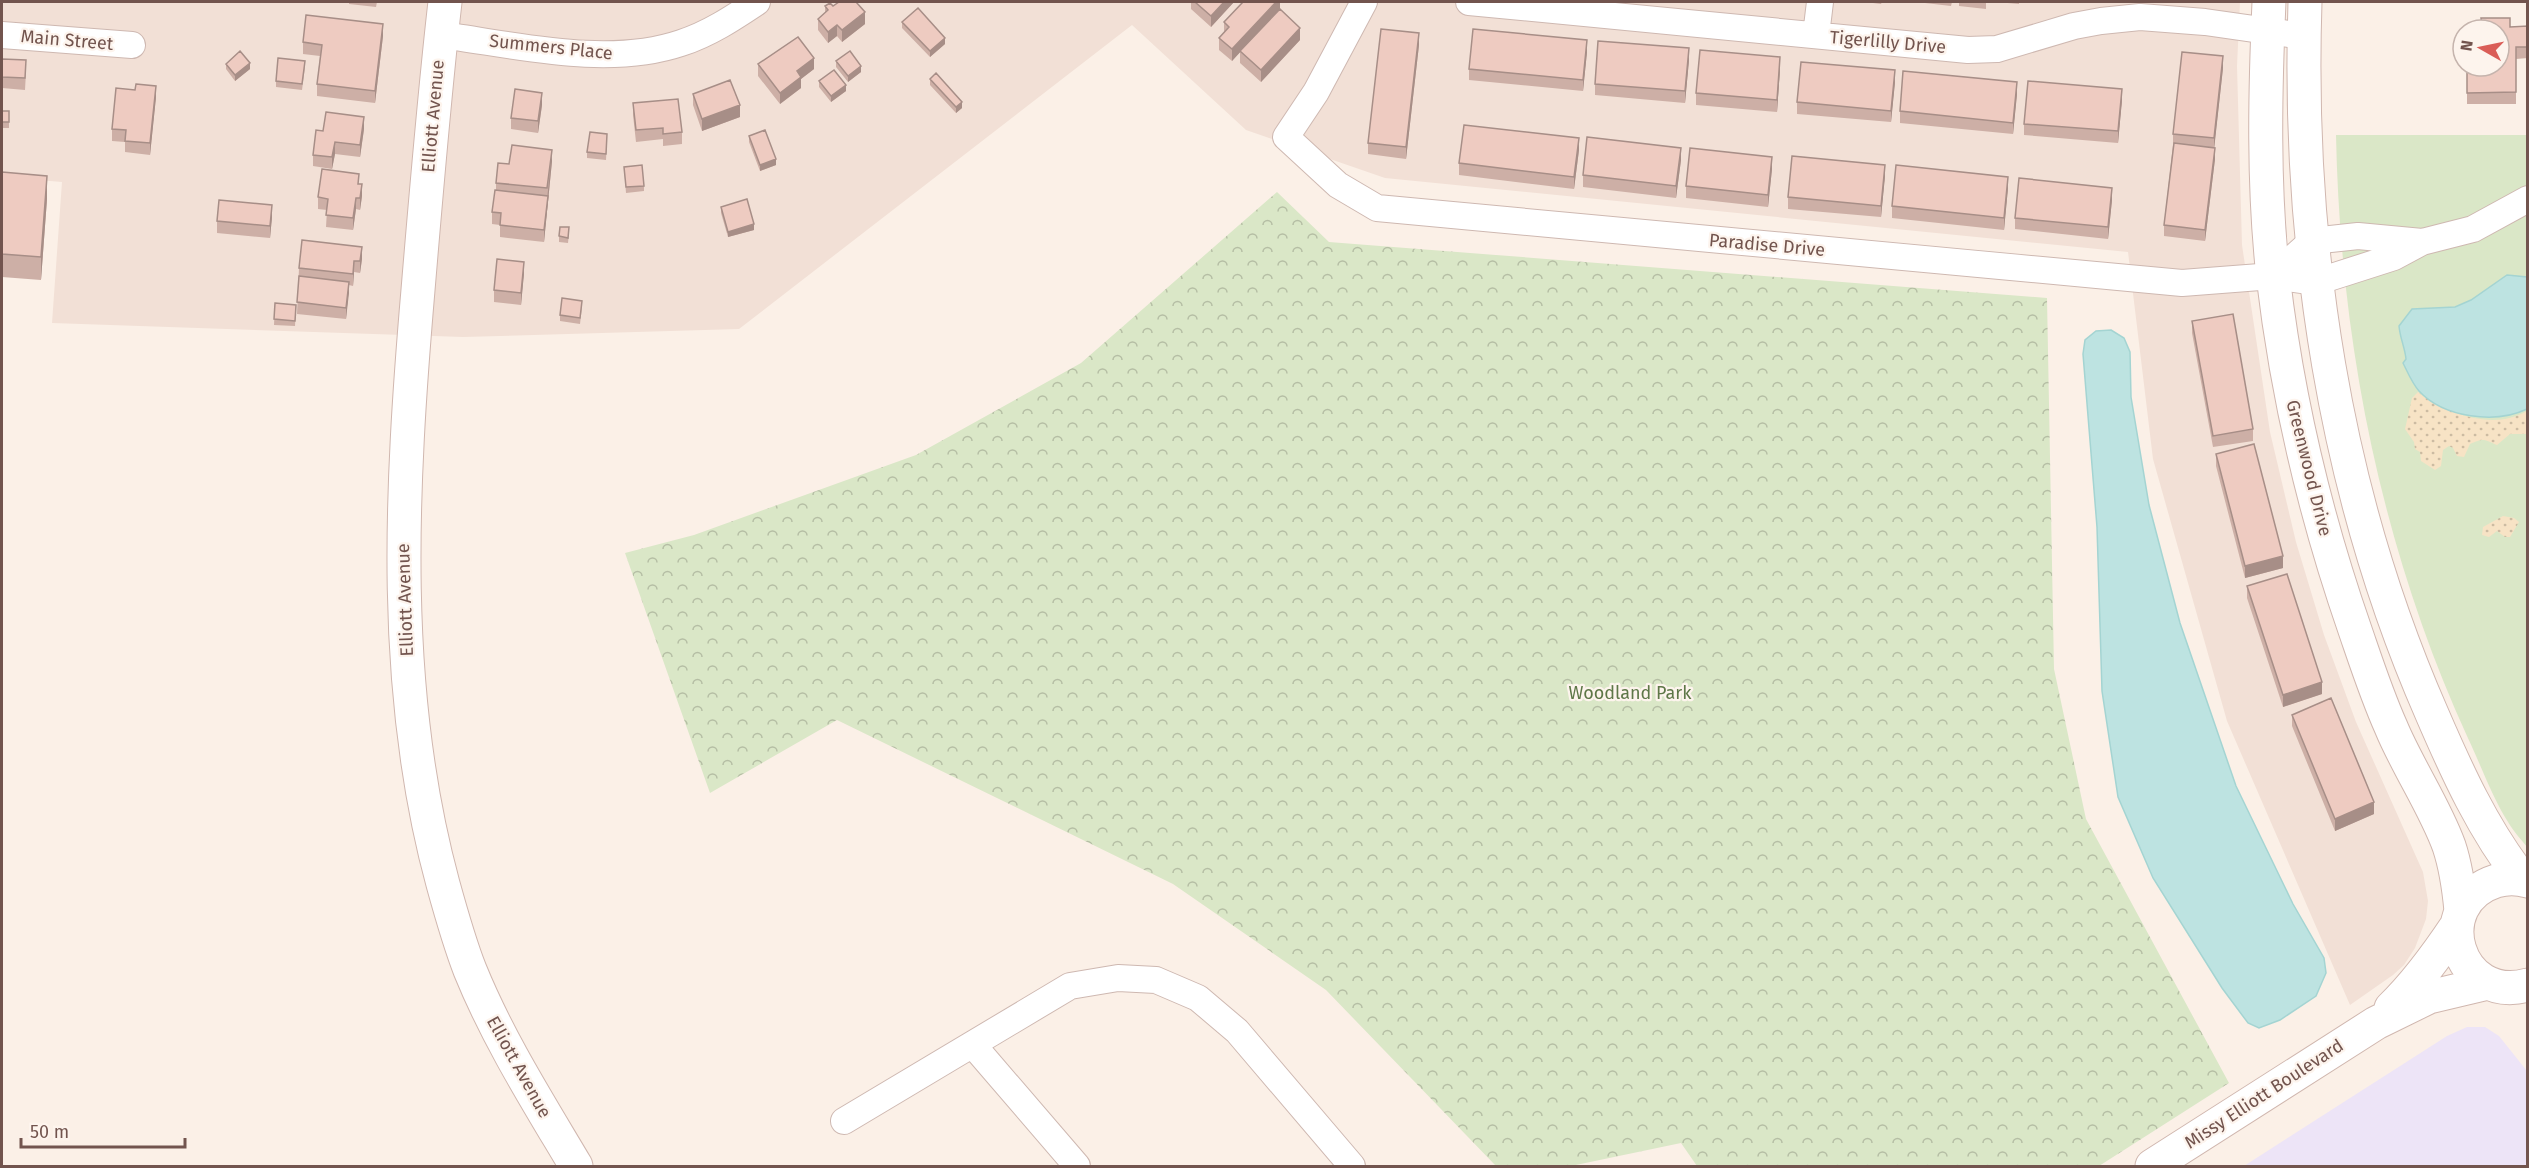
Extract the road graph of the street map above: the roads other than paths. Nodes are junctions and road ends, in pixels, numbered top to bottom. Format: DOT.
graph roads {
  1 [pos="445,2"];
  2 [pos="757,2"];
  3 [pos="1364,2"];
  4 [pos="1469,2"];
  5 [pos="1820,2"];
  6 [pos="2304,2"];
  7 [pos="2268,16"];
  8 [pos="2,35"];
  9 [pos="441,35"];
  10 [pos="1816,35"];
  11 [pos="2303,36"];
  12 [pos="132,45"];
  13 [pos="2528,199"];
  14 [pos="2312,242"];
  15 [pos="2422,242"];
  16 [pos="2273,276"];
  17 [pos="2316,282"];
  18 [pos="2525,880"];
  19 [pos="2459,918"];
  20 [pos="2513,990"];
  21 [pos="2376,1023"];
  22 [pos="973,1045"];
  23 [pos="844,1121"];
  24 [pos="576,1167"];
  25 [pos="1077,1167"];
  26 [pos="1352,1167"];
  27 [pos="2152,1167"];
  1 -- 9 [label="street, Elliott Avenue"];
  2 -- 9 [label="street, Summers Place"];
  3 -- 16 [label="street, Paradise Drive"];
  4 -- 10 [label="street, Tigerlilly Drive"];
  5 -- 10 [label="street"];
  6 -- 11 [label="street"];
  7 -- 10 [label="street, Tigerlilly Drive"];
  7 -- 11 [label="street, Tigerlilly Drive"];
  7 -- 16 [label="street, Greenwood Drive"];
  8 -- 12 [label="street, Main Street"];
  9 -- 24 [label="street, Elliott Avenue"];
  11 -- 14 [label="street"];
  13 -- 15 [label="street"];
  14 -- 15 [label="street"];
  14 -- 16 [label="street"];
  14 -- 17 [label="street"];
  15 -- 17 [label="street"];
  16 -- 17 [label="street, Paradise Drive"];
  16 -- 19 [label="street, Greenwood Drive"];
  17 -- 18 [label="street"];
  18 -- 19 [label="street, Missy Elliott Boulevard"];
  19 -- 20 [label="street, Greenwood Drive"];
  19 -- 21 [label="street, Missy Elliott Boulevard"];
  20 -- 21 [label="street, Missy Elliott Boulevard"];
  21 -- 27 [label="street, Missy Elliott Boulevard"];
  22 -- 23 [label="street"];
  22 -- 25 [label="street"];
  22 -- 26 [label="street"];
}
